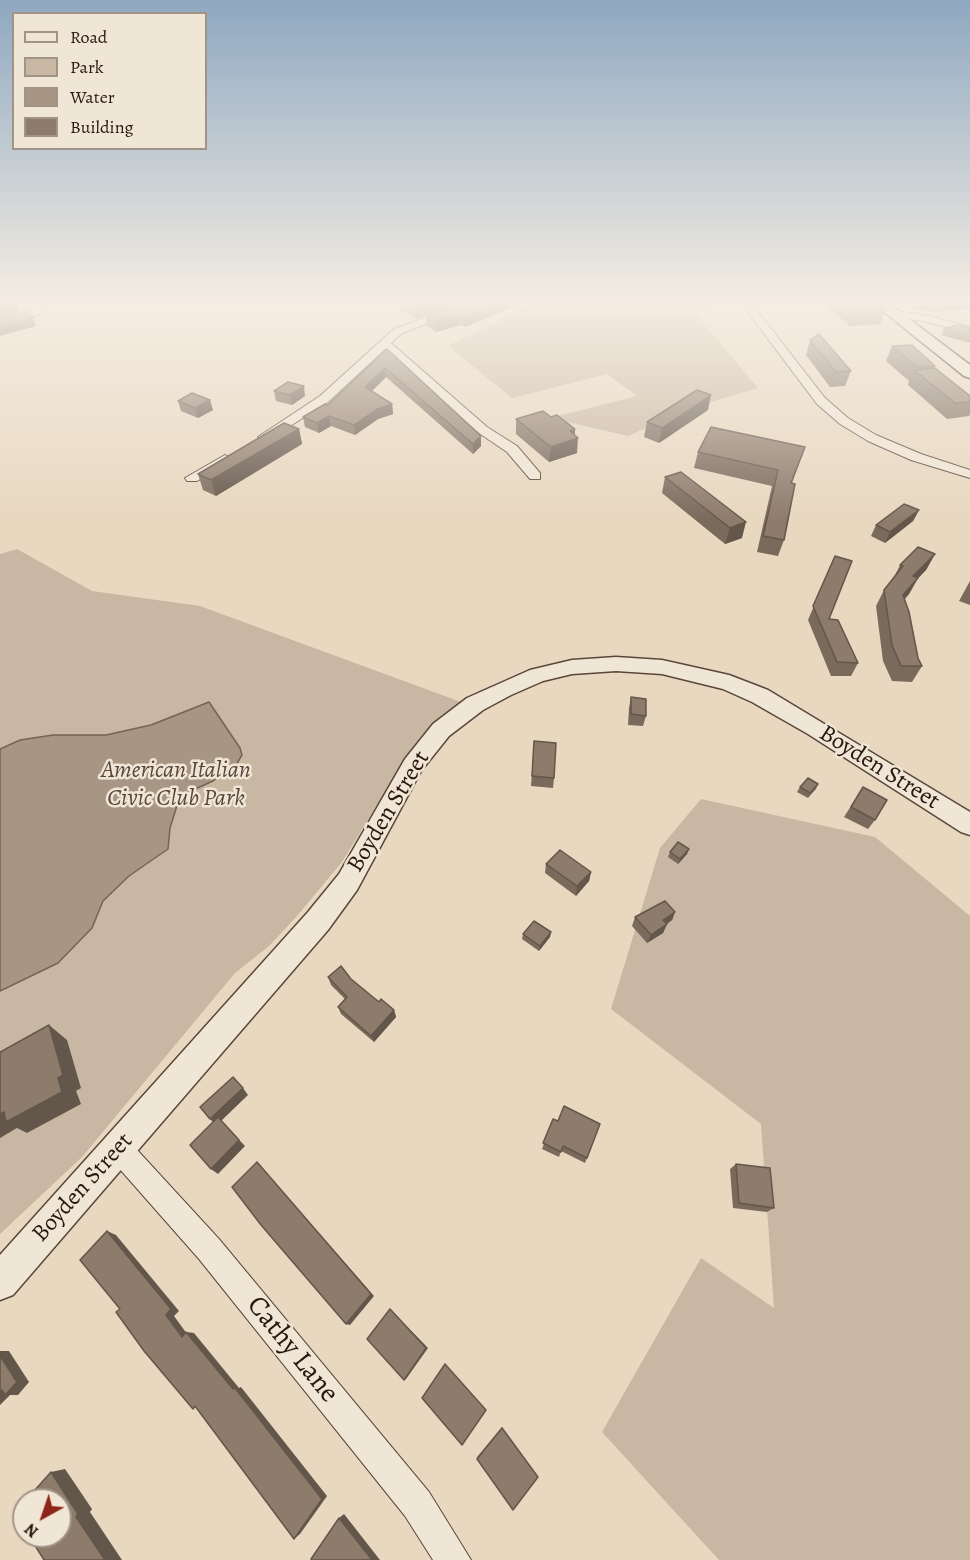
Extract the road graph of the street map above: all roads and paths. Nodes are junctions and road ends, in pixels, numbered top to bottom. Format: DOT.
graph roads {
  1 [pos="350,376"];
  2 [pos="421,376"];
  3 [pos="802,376"];
  4 [pos="253,443"];
  5 [pos="235,454"];
  6 [pos="970,474"];
  7 [pos="535,476"];
  8 [pos="192,478"];
  9 [pos="970,825"];
  10 [pos="119,1149"];
  11 [pos="0,1282"];
  12 [pos="453,1560"];
  1 -- 4 [label="street"];
  2 -- 7 [label="street"];
  3 -- 6 [label="street"];
  5 -- 8 [label="street"];
  9 -- 10 [label="street, Boyden Street"];
  10 -- 11 [label="street, Boyden Street"];
  10 -- 12 [label="street, Cathy Lane"];
}
